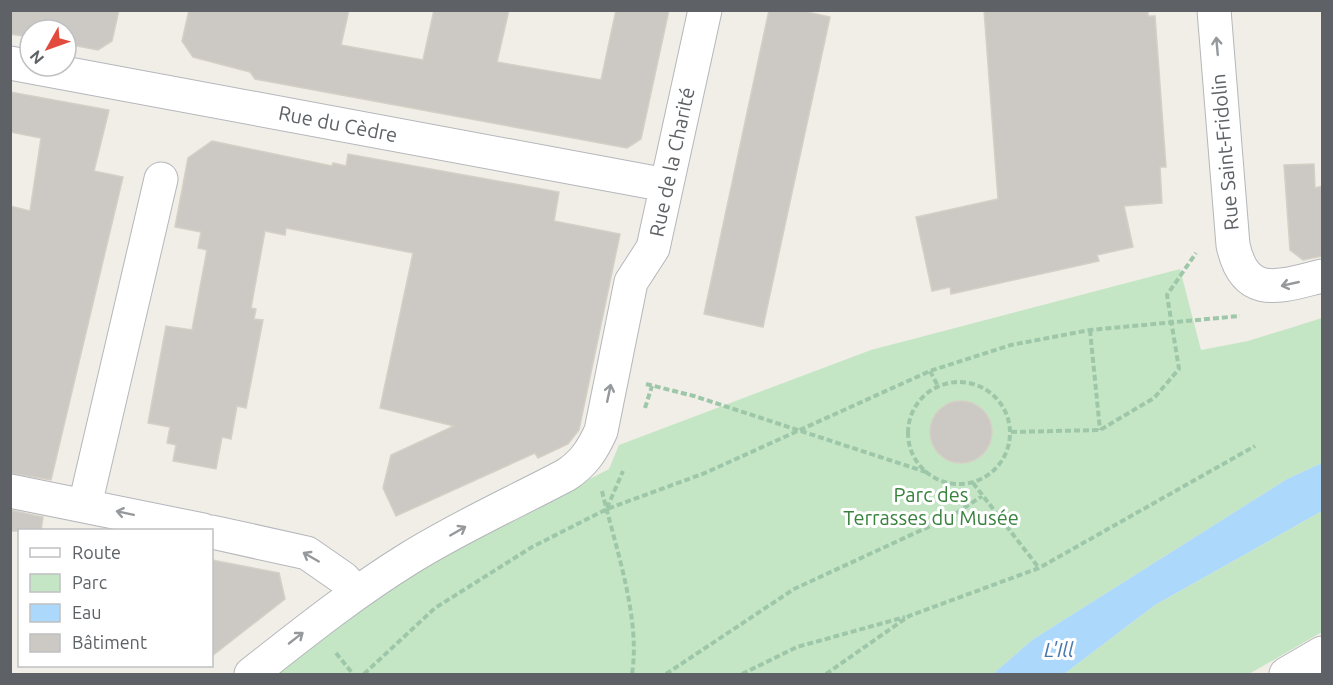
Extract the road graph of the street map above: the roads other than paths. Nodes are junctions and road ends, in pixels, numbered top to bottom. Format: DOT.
graph roads {
  1 [pos="705,10"];
  2 [pos="1214,10"];
  3 [pos="10,63"];
  4 [pos="161,179"];
  5 [pos="666,185"];
  6 [pos="1323,276"];
  7 [pos="10,491"];
  8 [pos="85,505"];
  9 [pos="194,529"];
  10 [pos="213,532"];
  11 [pos="357,593"];
  12 [pos="1323,653"];
  13 [pos="250,675"];
  14 [pos="1286,675"];
  1 -- 5 [label="street, Rue de la Charité"];
  6 -- 2 [label="street, Rue Saint-Fridolin, one-way"];
  3 -- 5 [label="street, Rue du Cèdre"];
  4 -- 8 [label="street"];
  11 -- 5 [label="street, Rue de la Charité, one-way"];
  7 -- 8 [label="street"];
  9 -- 8 [label="street, one-way"];
  11 -- 10 [label="street, one-way"];
  13 -- 11 [label="street, one-way"];
  12 -- 14 [label="street"];
}
